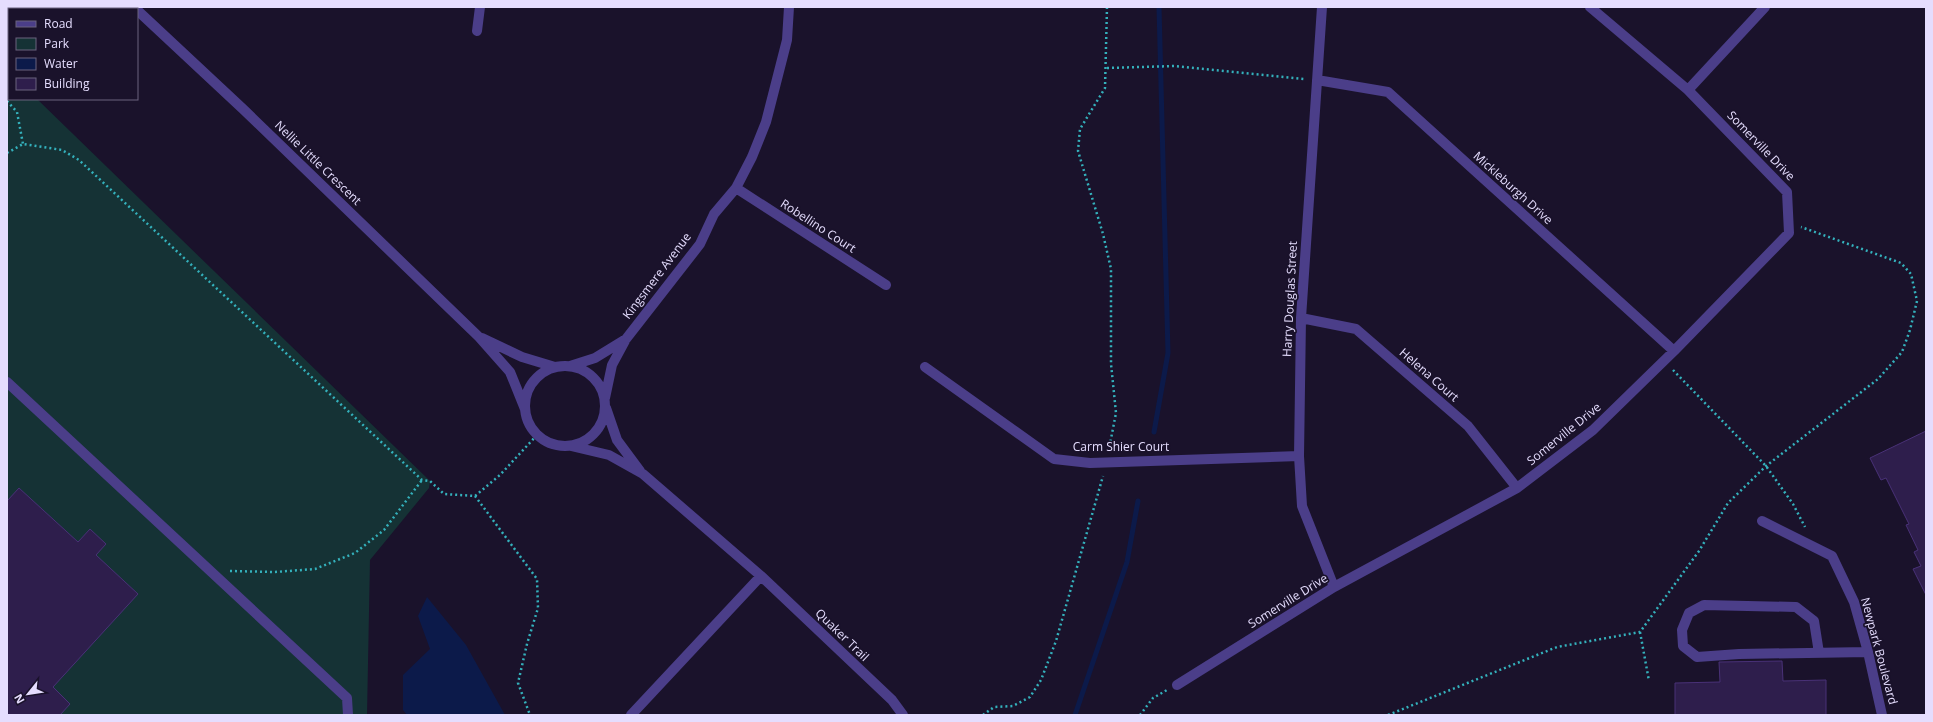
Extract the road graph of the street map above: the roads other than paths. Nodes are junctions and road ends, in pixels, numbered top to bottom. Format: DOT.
graph roads {
  1 [pos="480,7"];
  2 [pos="789,7"];
  3 [pos="1322,7"];
  4 [pos="1590,7"];
  5 [pos="1765,7"];
  6 [pos="138,12"];
  7 [pos="477,31"];
  8 [pos="1317,80"];
  9 [pos="1688,90"];
  10 [pos="736,188"];
  11 [pos="886,285"];
  12 [pos="1301,318"];
  13 [pos="479,337"];
  14 [pos="626,339"];
  15 [pos="1674,351"];
  16 [pos="570,366"];
  17 [pos="555,367"];
  18 [pos="925,367"];
  19 [pos="7,382"];
  20 [pos="605,403"];
  21 [pos="525,409"];
  22 [pos="572,446"];
  23 [pos="1299,456"];
  24 [pos="643,474"];
  25 [pos="1517,488"];
  26 [pos="1762,521"];
  27 [pos="761,576"];
  28 [pos="1334,587"];
  29 [pos="1868,652"];
  30 [pos="1819,653"];
  31 [pos="1177,685"];
  32 [pos="348,715"];
  33 [pos="631,715"];
  34 [pos="903,715"];
  35 [pos="1882,715"];
  1 -- 7 [label="street"];
  2 -- 10 [label="street, Kingsmere Avenue"];
  3 -- 8 [label="street, Harry Douglas Street"];
  4 -- 9 [label="street"];
  5 -- 9 [label="street"];
  6 -- 13 [label="street, Nellie Little Crescent"];
  8 -- 12 [label="street, Harry Douglas Street"];
  8 -- 15 [label="street, Mickleburgh Drive"];
  9 -- 15 [label="street, Somerville Drive"];
  10 -- 11 [label="street, Robellino Court"];
  10 -- 14 [label="street, Kingsmere Avenue"];
  12 -- 23 [label="street, Harry Douglas Street"];
  12 -- 25 [label="street, Helena Court"];
  13 -- 17 [label="street, Nellie Little Crescent"];
  13 -- 21 [label="street, Nellie Little Crescent"];
  14 -- 16 [label="street, Kingsmere Avenue"];
  14 -- 20 [label="street, Kingsmere Avenue"];
  15 -- 25 [label="street, Somerville Drive"];
  16 -- 17 [label="street"];
  16 -- 20 [label="street"];
  17 -- 21 [label="street"];
  18 -- 23 [label="street, Carm Shier Court"];
  19 -- 32 [label="street"];
  20 -- 22 [label="street"];
  20 -- 24 [label="street, Quaker Trail"];
  21 -- 22 [label="street"];
  22 -- 24 [label="street, Quaker Trail"];
  23 -- 28 [label="street, Harry Douglas Street"];
  24 -- 27 [label="street, Quaker Trail"];
  25 -- 28 [label="street, Somerville Drive"];
  26 -- 29 [label="street, Newpark Boulevard"];
  27 -- 33 [label="street"];
  27 -- 34 [label="street, Quaker Trail"];
  28 -- 31 [label="street, Somerville Drive"];
  29 -- 30 [label="street"];
  29 -- 35 [label="street, Newpark Boulevard"];
  30 -- 30 [label="street"];
}
